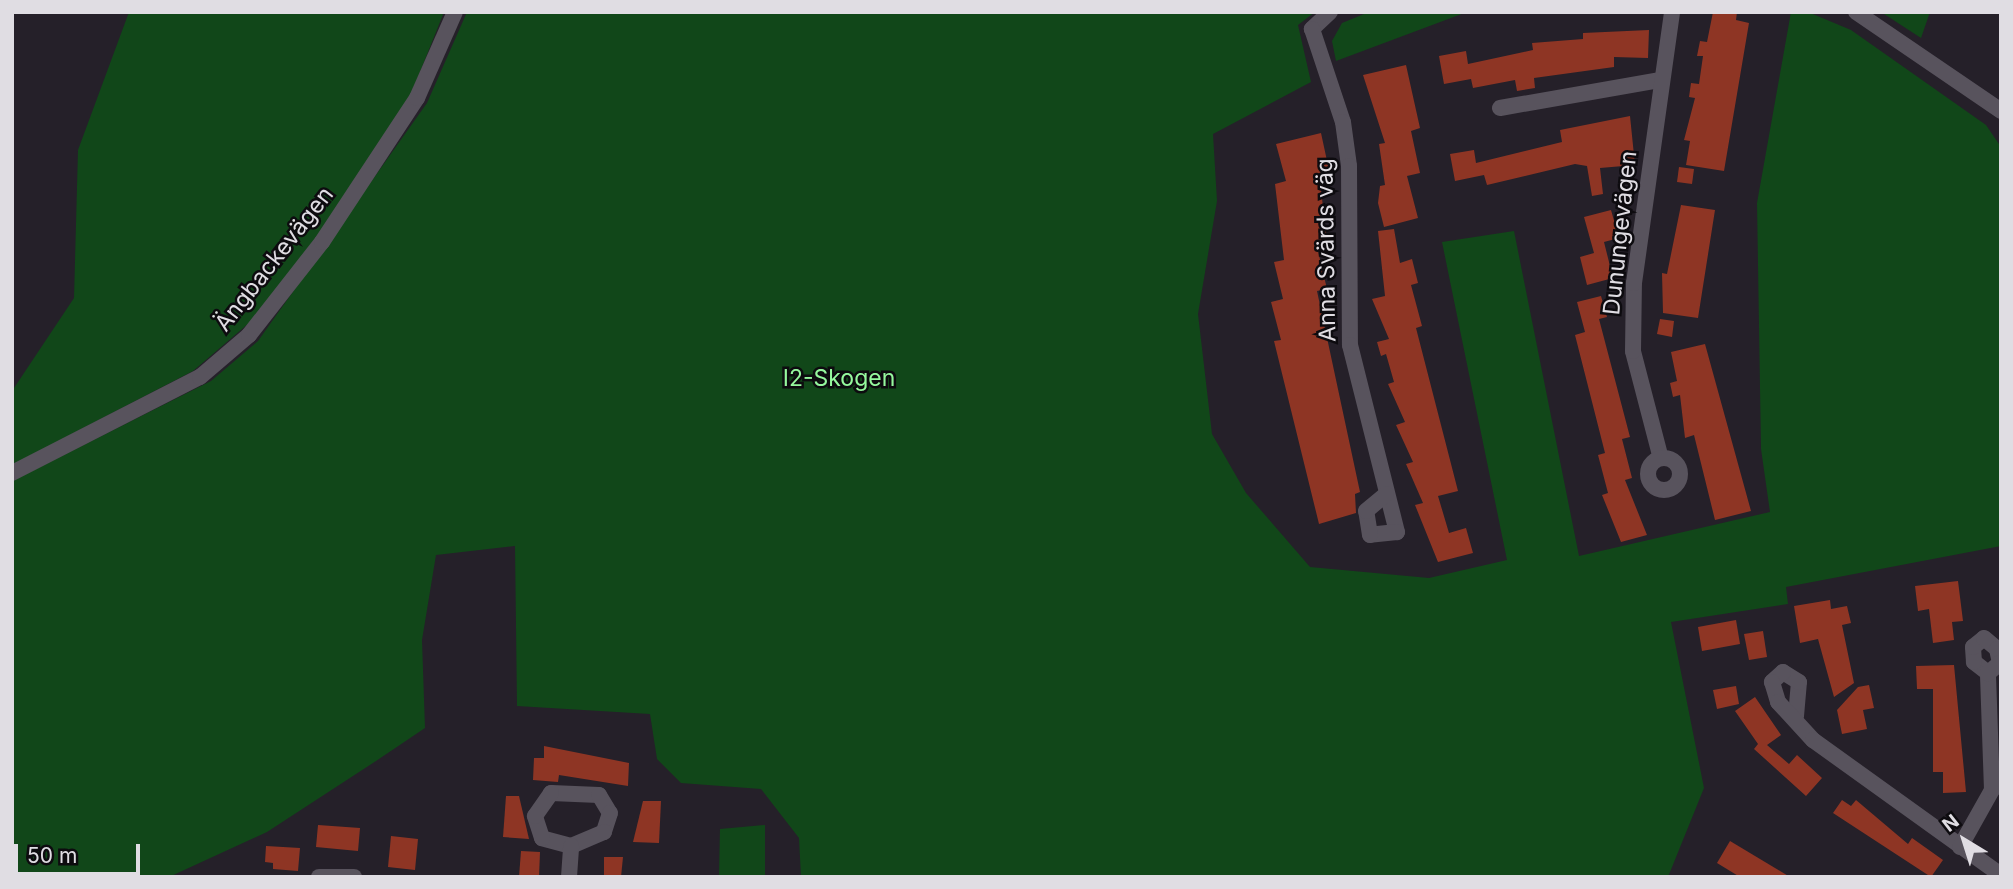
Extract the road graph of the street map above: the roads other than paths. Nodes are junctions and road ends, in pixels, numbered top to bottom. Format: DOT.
graph roads {
  1 [pos="455,12"];
  2 [pos="1672,12"];
  3 [pos="1856,12"];
  4 [pos="1328,13"];
  5 [pos="1661,80"];
  6 [pos="1500,108"];
  7 [pos="2001,110"];
  8 [pos="1660,456"];
  9 [pos="12,473"];
  10 [pos="1386,494"];
  11 [pos="1988,673"];
  12 [pos="1796,716"];
  13 [pos="571,846"];
  14 [pos="1960,847"];
  15 [pos="2001,875"];
  16 [pos="319,877"];
  17 [pos="354,877"];
  18 [pos="569,877"];
  1 -- 9 [label="street, Ängbackevägen"];
  2 -- 5 [label="street, Dunungevägen"];
  3 -- 7 [label="street"];
  4 -- 10 [label="street, Anna Svärds väg"];
  5 -- 6 [label="street"];
  5 -- 8 [label="street, Dunungevägen"];
  11 -- 14 [label="street"];
  12 -- 14 [label="street"];
  13 -- 13 [label="street"];
  13 -- 18 [label="street"];
  14 -- 15 [label="street"];
  16 -- 17 [label="street"];
}
